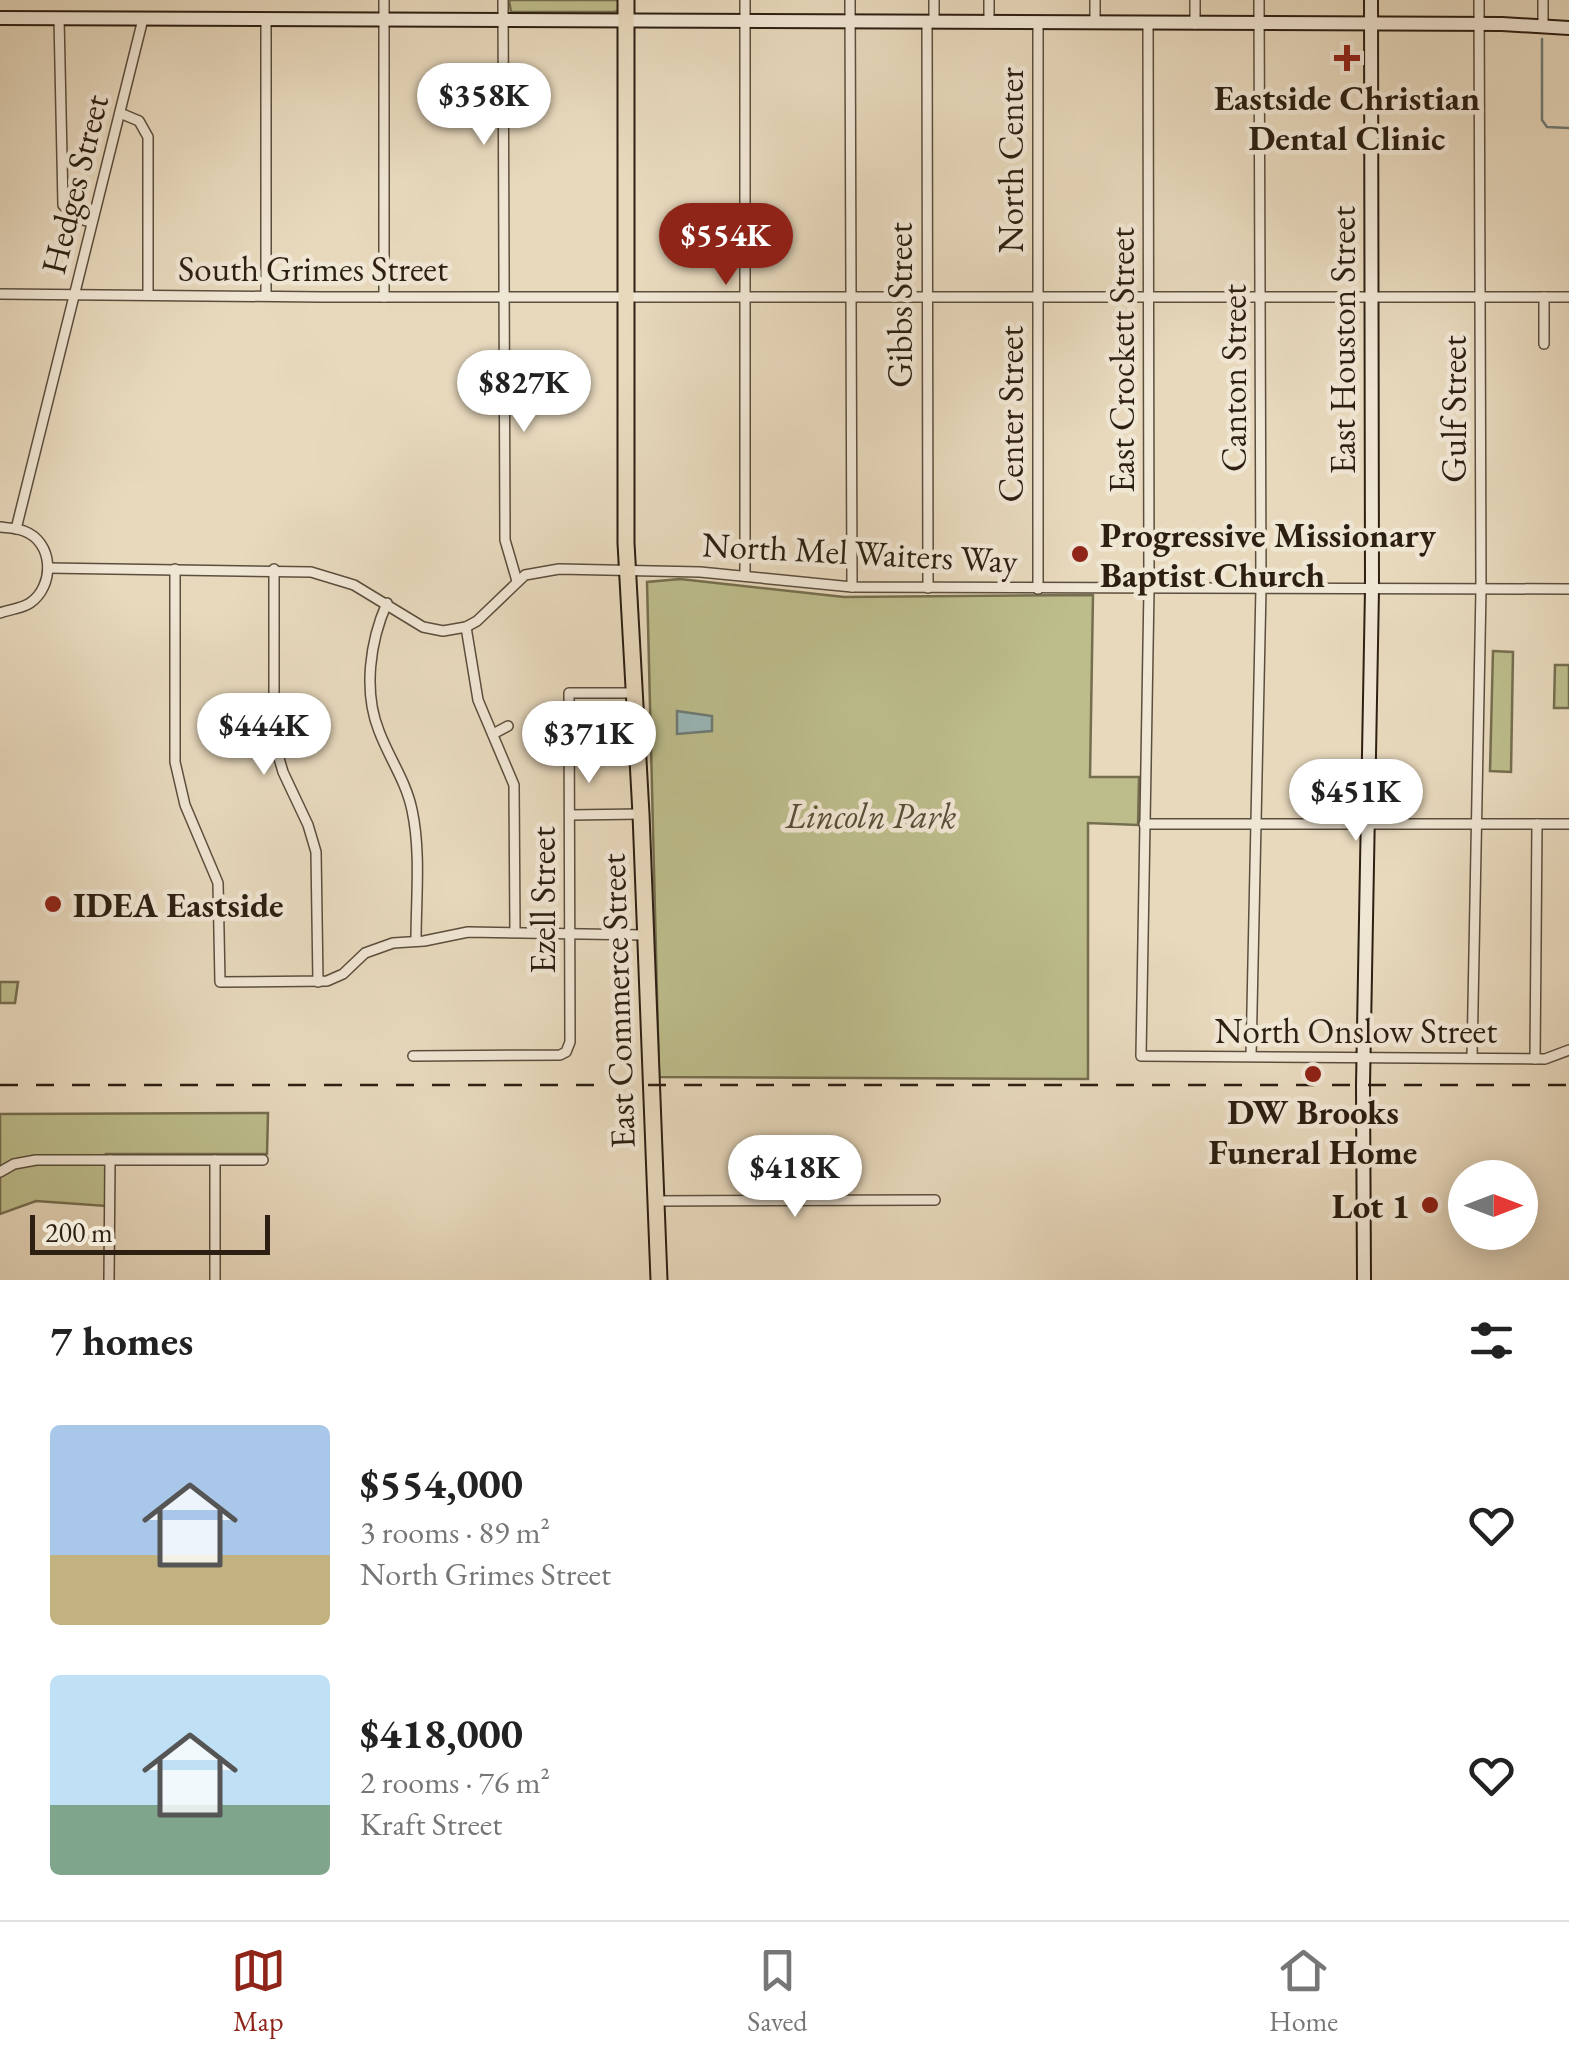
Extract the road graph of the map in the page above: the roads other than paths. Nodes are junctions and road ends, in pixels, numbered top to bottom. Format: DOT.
graph roads {
  1 [pos="384,0"];
  2 [pos="503,0"];
  3 [pos="626,0"];
  4 [pos="745,0"];
  5 [pos="850,0"];
  6 [pos="934,0"];
  7 [pos="988,0"];
  8 [pos="1094,0"];
  9 [pos="1194,0"];
  10 [pos="1260,0"];
  11 [pos="1371,0"];
  12 [pos="1479,0"];
  13 [pos="1543,0"];
  14 [pos="0,18"];
  15 [pos="60,18"];
  16 [pos="143,19"];
  17 [pos="266,20"];
  18 [pos="385,20"];
  19 [pos="503,20"];
  20 [pos="626,21"];
  21 [pos="745,22"];
  22 [pos="850,22"];
  23 [pos="930,22"];
  24 [pos="988,23"];
  25 [pos="1038,23"];
  26 [pos="1095,23"];
  27 [pos="1148,24"];
  28 [pos="1194,24"];
  29 [pos="1260,24"];
  30 [pos="1479,24"];
  31 [pos="1371,25"];
  32 [pos="1543,28"];
  33 [pos="1569,28"];
  34 [pos="120,112"];
  35 [pos="90,222"];
  36 [pos="76,293"];
  37 [pos="0,294"];
  38 [pos="148,294"];
  39 [pos="266,296"];
  40 [pos="504,296"];
  41 [pos="626,296"];
  42 [pos="1260,296"];
  43 [pos="1544,296"];
  44 [pos="384,297"];
  45 [pos="746,297"];
  46 [pos="1149,297"];
  47 [pos="1372,297"];
  48 [pos="1480,297"];
  49 [pos="1569,297"];
  50 [pos="852,298"];
  51 [pos="926,298"];
  52 [pos="1037,298"];
  53 [pos="1544,344"];
  54 [pos="0,527"];
  55 [pos="16,529"];
  56 [pos="48,568"];
  57 [pos="176,569"];
  58 [pos="274,570"];
  59 [pos="628,570"];
  60 [pos="745,576"];
  61 [pos="517,580"];
  62 [pos="852,587"];
  63 [pos="928,588"];
  64 [pos="1260,588"];
  65 [pos="1372,588"];
  66 [pos="1038,589"];
  67 [pos="1149,589"];
  68 [pos="1481,589"];
  69 [pos="1569,589"];
  70 [pos="386,603"];
  71 [pos="0,613"];
  72 [pos="466,627"];
  73 [pos="634,693"];
  74 [pos="508,726"];
  75 [pos="493,734"];
  76 [pos="641,814"];
  77 [pos="570,815"];
  78 [pos="1144,824"];
  79 [pos="1255,824"];
  80 [pos="1367,824"];
  81 [pos="1537,824"];
  82 [pos="1569,824"];
  83 [pos="1477,825"];
  84 [pos="515,932"];
  85 [pos="570,934"];
  86 [pos="644,935"];
  87 [pos="416,941"];
  88 [pos="318,982"];
  89 [pos="1569,1050"];
  90 [pos="413,1056"];
  91 [pos="1141,1056"];
  92 [pos="1251,1056"];
  93 [pos="1363,1058"];
  94 [pos="1472,1058"];
  95 [pos="1535,1058"];
  96 [pos="110,1160"];
  97 [pos="216,1160"];
  98 [pos="264,1160"];
  99 [pos="0,1172"];
  100 [pos="655,1200"];
  101 [pos="935,1200"];
  102 [pos="110,1280"];
  103 [pos="215,1280"];
  104 [pos="659,1280"];
  105 [pos="1364,1280"];
  1 -- 18 [label="street"];
  2 -- 19 [label="street"];
  3 -- 20 [label="main road, East Commerce Street"];
  4 -- 21 [label="street"];
  5 -- 22 [label="street"];
  6 -- 23 [label="street, Gibbs Street"];
  7 -- 24 [label="street"];
  8 -- 26 [label="street"];
  9 -- 28 [label="street"];
  10 -- 29 [label="street, Canton Street"];
  11 -- 31 [label="main road, East Houston Street"];
  12 -- 30 [label="street, Gulf Street"];
  13 -- 32 [label="street"];
  14 -- 15 [label="main road"];
  15 -- 16 [label="main road"];
  15 -- 35 [label="street"];
  16 -- 17 [label="main road"];
  16 -- 34 [label="street, Hedges Street"];
  17 -- 18 [label="main road"];
  17 -- 39 [label="street"];
  18 -- 19 [label="main road"];
  18 -- 44 [label="street"];
  19 -- 20 [label="main road"];
  19 -- 40 [label="street"];
  20 -- 21 [label="main road"];
  20 -- 41 [label="main road, East Commerce Street"];
  21 -- 22 [label="main road"];
  21 -- 45 [label="street"];
  22 -- 23 [label="main road"];
  22 -- 50 [label="street"];
  23 -- 24 [label="main road"];
  23 -- 51 [label="street, Gibbs Street"];
  24 -- 25 [label="main road"];
  25 -- 26 [label="main road"];
  25 -- 52 [label="street, North Center"];
  26 -- 27 [label="main road"];
  27 -- 28 [label="main road"];
  27 -- 46 [label="street, East Crockett Street"];
  28 -- 29 [label="main road"];
  29 -- 31 [label="main road"];
  29 -- 42 [label="street, Canton Street"];
  30 -- 31 [label="main road"];
  30 -- 32 [label="main road"];
  30 -- 48 [label="street, Gulf Street"];
  31 -- 47 [label="main road, East Houston Street"];
  32 -- 33 [label="main road"];
  34 -- 35 [label="street, Hedges Street"];
  34 -- 38 [label="street"];
  35 -- 36 [label="street, Hedges Street"];
  36 -- 37 [label="street, South Grimes Street"];
  36 -- 38 [label="street, South Grimes Street"];
  36 -- 55 [label="street, Hedges Street"];
  38 -- 39 [label="street, South Grimes Street"];
  39 -- 44 [label="street, South Grimes Street"];
  40 -- 41 [label="street, South Grimes Street"];
  40 -- 44 [label="street, South Grimes Street"];
  40 -- 61 [label="street"];
  41 -- 45 [label="street, South Grimes Street"];
  41 -- 59 [label="main road, East Commerce Street"];
  42 -- 46 [label="street, South Grimes Street"];
  42 -- 47 [label="street, South Grimes Street"];
  42 -- 64 [label="street, Canton Street"];
  43 -- 48 [label="street, South Grimes Street"];
  43 -- 49 [label="street, South Grimes Street"];
  43 -- 53 [label="street"];
  45 -- 50 [label="street, South Grimes Street"];
  45 -- 60 [label="street"];
  46 -- 52 [label="street, South Grimes Street"];
  46 -- 67 [label="street, East Crockett Street"];
  47 -- 48 [label="street, South Grimes Street"];
  47 -- 65 [label="main road, East Houston Street"];
  48 -- 68 [label="street, Gulf Street"];
  50 -- 51 [label="street, South Grimes Street"];
  50 -- 62 [label="street"];
  51 -- 52 [label="street, South Grimes Street"];
  51 -- 63 [label="street, Gibbs Street"];
  52 -- 66 [label="street, Center Street"];
  54 -- 55 [label="street"];
  55 -- 56 [label="street"];
  56 -- 57 [label="street"];
  56 -- 71 [label="street"];
  57 -- 58 [label="street"];
  57 -- 88 [label="street"];
  58 -- 70 [label="street"];
  58 -- 88 [label="street"];
  59 -- 60 [label="street, North Mel Waiters Way"];
  59 -- 61 [label="street, North Mel Waiters Way"];
  59 -- 73 [label="main road, East Commerce Street"];
  60 -- 62 [label="street, North Mel Waiters Way"];
  61 -- 72 [label="street"];
  62 -- 63 [label="street, North Mel Waiters Way"];
  63 -- 66 [label="street, North Mel Waiters Way"];
  64 -- 65 [label="street, North Mel Waiters Way"];
  64 -- 67 [label="street, North Mel Waiters Way"];
  64 -- 79 [label="street, Canton Street"];
  65 -- 68 [label="street, North Mel Waiters Way"];
  65 -- 80 [label="main road, East Houston Street"];
  66 -- 67 [label="street, North Mel Waiters Way"];
  67 -- 78 [label="street, East Crockett Street"];
  68 -- 69 [label="street, North Mel Waiters Way"];
  68 -- 83 [label="street, Gulf Street"];
  70 -- 72 [label="street"];
  70 -- 87 [label="street"];
  72 -- 75 [label="street"];
  73 -- 76 [label="main road, East Commerce Street"];
  73 -- 77 [label="street, Ezell Street"];
  74 -- 75 [label="street"];
  75 -- 84 [label="street"];
  76 -- 77 [label="street"];
  76 -- 86 [label="main road, East Commerce Street"];
  77 -- 85 [label="street, Ezell Street"];
  78 -- 79 [label="street"];
  78 -- 91 [label="street, East Crockett Street"];
  79 -- 80 [label="street"];
  79 -- 92 [label="street, Canton Street"];
  80 -- 83 [label="street"];
  80 -- 93 [label="main road, East Houston Street"];
  81 -- 82 [label="street"];
  81 -- 83 [label="street"];
  81 -- 95 [label="street"];
  83 -- 94 [label="street, Gulf Street"];
  84 -- 85 [label="street"];
  84 -- 87 [label="street"];
  85 -- 86 [label="street"];
  85 -- 90 [label="street, Ezell Street"];
  86 -- 100 [label="main road, East Commerce Street"];
  87 -- 88 [label="street"];
  89 -- 95 [label="street, North Onslow Street"];
  91 -- 92 [label="street, North Onslow Street"];
  92 -- 93 [label="street, North Onslow Street"];
  93 -- 94 [label="street, North Onslow Street"];
  93 -- 105 [label="main road, East Houston Street"];
  94 -- 95 [label="street, North Onslow Street"];
  96 -- 97 [label="street"];
  96 -- 99 [label="street"];
  96 -- 102 [label="street"];
  97 -- 98 [label="street"];
  97 -- 103 [label="street"];
  100 -- 101 [label="street"];
  100 -- 104 [label="main road, East Commerce Street"];
}
